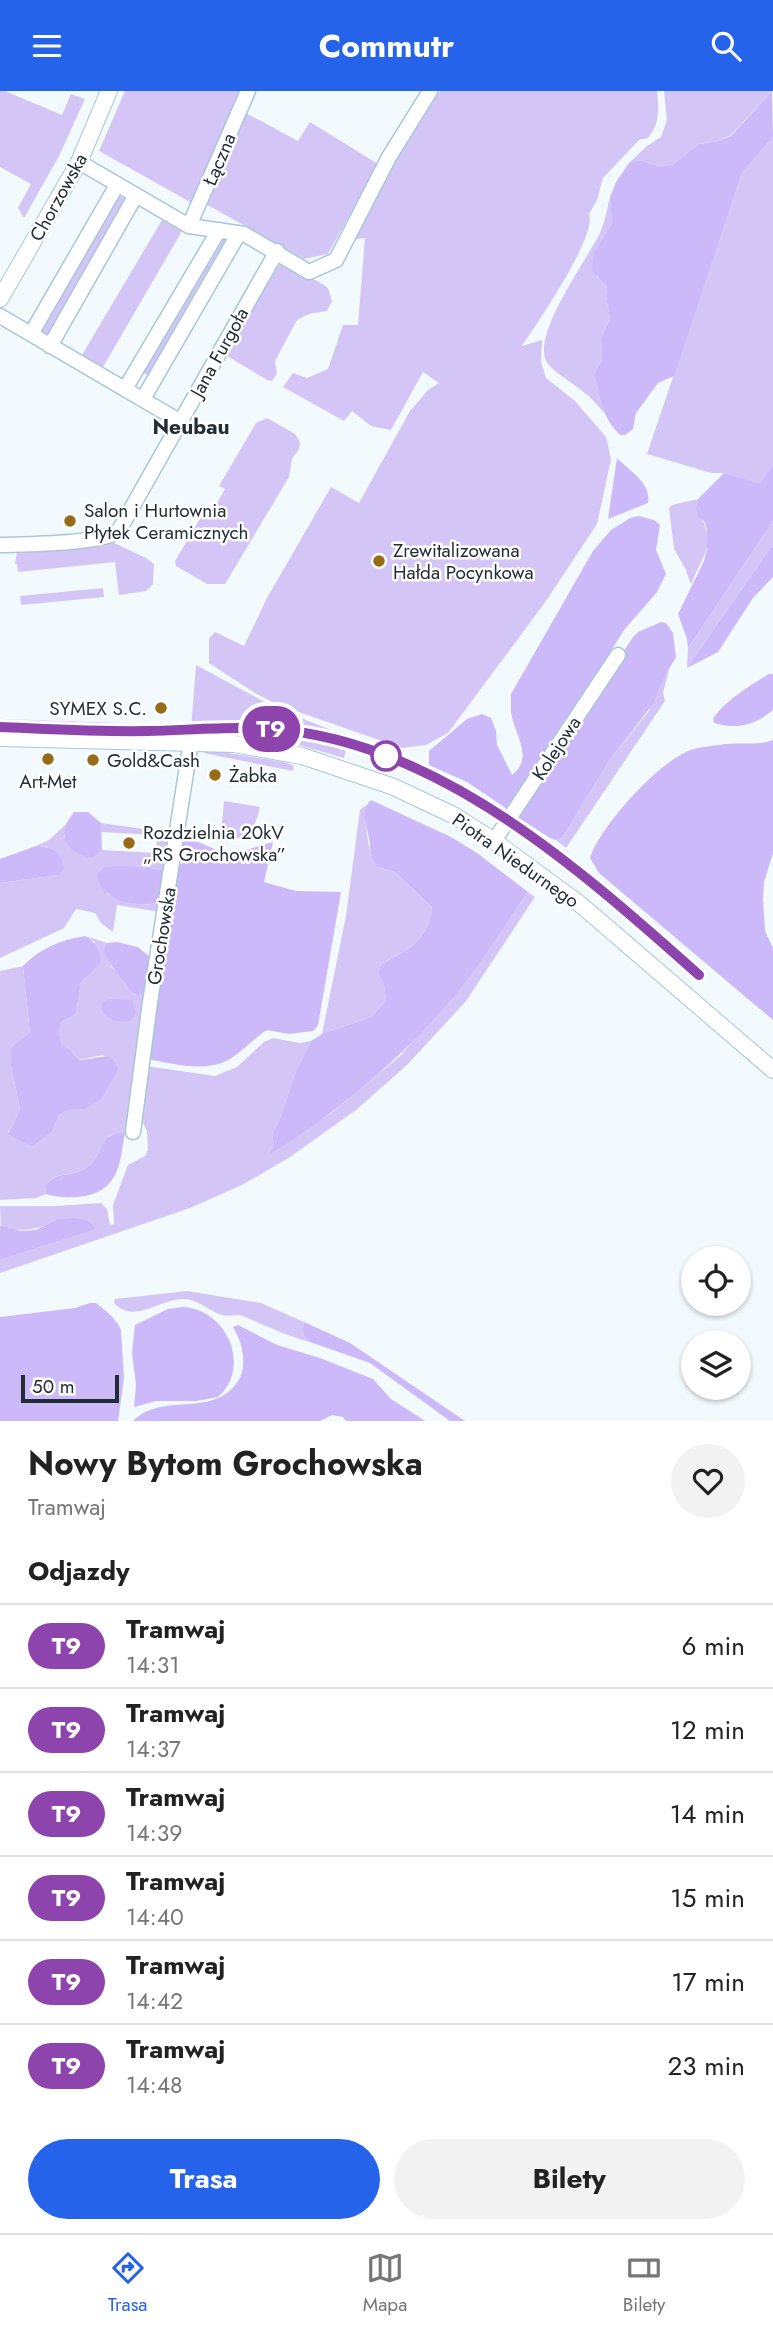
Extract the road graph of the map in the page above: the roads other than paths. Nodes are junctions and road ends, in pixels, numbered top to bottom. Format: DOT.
graph roads {
  1 [pos="110,91"];
  2 [pos="248,91"];
  3 [pos="430,91"];
  4 [pos="79,162"];
  5 [pos="117,185"];
  6 [pos="136,195"];
  7 [pos="190,226"];
  8 [pos="219,230"];
  9 [pos="239,233"];
  10 [pos="277,251"];
  11 [pos="0,299"];
  12 [pos="0,316"];
  13 [pos="31,334"];
  14 [pos="50,346"];
  15 [pos="125,389"];
  16 [pos="143,399"];
  17 [pos="181,422"];
  18 [pos="0,545"];
  19 [pos="618,655"];
  20 [pos="0,738"];
  21 [pos="191,741"];
  22 [pos="494,841"];
  23 [pos="773,1070"];
  24 [pos="133,1132"];
  1 -- 4 [label="street, Chorzowska"];
  2 -- 7 [label="street, Łączna"];
  3 -- 10 [label="street"];
  4 -- 5 [label="street"];
  4 -- 11 [label="street, Chorzowska"];
  5 -- 6 [label="street"];
  5 -- 13 [label="street"];
  6 -- 7 [label="street"];
  6 -- 14 [label="street"];
  7 -- 8 [label="street"];
  8 -- 9 [label="street"];
  8 -- 15 [label="street"];
  9 -- 10 [label="street"];
  9 -- 16 [label="street"];
  10 -- 17 [label="street, Jana Furgoła"];
  12 -- 13 [label="street"];
  13 -- 14 [label="street"];
  14 -- 15 [label="street"];
  15 -- 16 [label="street"];
  16 -- 17 [label="street"];
  17 -- 18 [label="street, Jana Furgoła"];
  19 -- 22 [label="street, Kolejowa"];
  20 -- 21 [label="street, Piotra Niedurnego"];
  21 -- 22 [label="street, Piotra Niedurnego"];
  21 -- 24 [label="street, Grochowska"];
  22 -- 23 [label="street, Piotra Niedurnego"];
}
